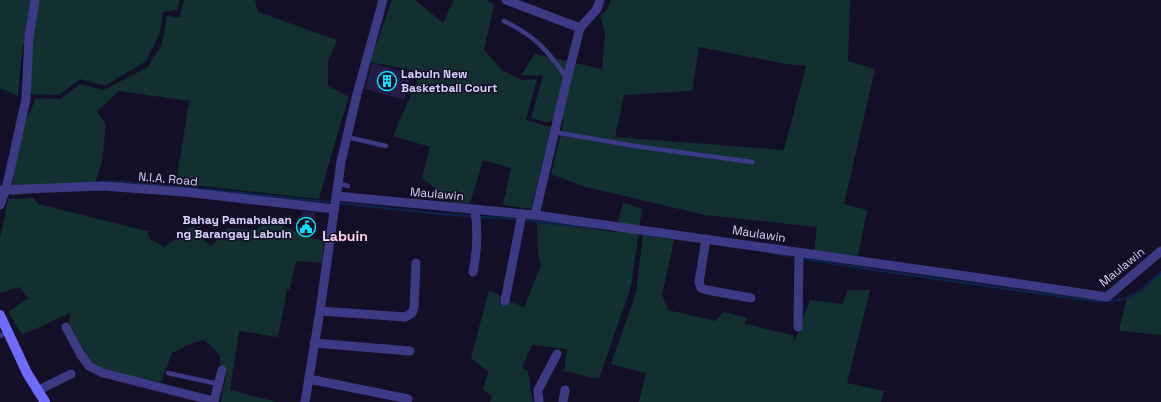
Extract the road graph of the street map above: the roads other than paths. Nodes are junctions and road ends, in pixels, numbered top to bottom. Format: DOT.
graph roads {
  1 [pos="35,0"];
  2 [pos="383,0"];
  3 [pos="506,0"];
  4 [pos="600,0"];
  5 [pos="523,3"];
  6 [pos="504,21"];
  7 [pos="580,28"];
  8 [pos="567,79"];
  9 [pos="554,132"];
  10 [pos="347,137"];
  11 [pos="386,146"];
  12 [pos="752,162"];
  13 [pos="338,183"];
  14 [pos="348,186"];
  15 [pos="3,189"];
  16 [pos="336,196"];
  17 [pos="0,205"];
  18 [pos="334,209"];
  19 [pos="475,210"];
  20 [pos="522,214"];
  21 [pos="535,215"];
  22 [pos="706,238"];
  23 [pos="1161,251"];
  24 [pos="800,253"];
  25 [pos="416,263"];
  26 [pos="473,272"];
  27 [pos="750,298"];
  28 [pos="505,302"];
  29 [pos="320,311"];
  30 [pos="0,316"];
  31 [pos="66,327"];
  32 [pos="798,327"];
  33 [pos="4,334"];
  34 [pos="314,343"];
  35 [pos="410,351"];
  36 [pos="557,354"];
  37 [pos="222,370"];
  38 [pos="168,373"];
  39 [pos="71,374"];
  40 [pos="309,379"];
  41 [pos="218,384"];
  42 [pos="565,390"];
  43 [pos="37,391"];
  44 [pos="408,399"];
  45 [pos="214,401"];
  46 [pos="45,402"];
  47 [pos="305,402"];
  48 [pos="539,402"];
  49 [pos="563,402"];
  1 -- 15 [label="street"];
  2 -- 10 [label="street"];
  3 -- 5 [label="street"];
  4 -- 7 [label="street"];
  5 -- 7 [label="street"];
  6 -- 8 [label="lane"];
  7 -- 8 [label="street"];
  8 -- 9 [label="street"];
  9 -- 12 [label="lane"];
  9 -- 21 [label="street"];
  10 -- 11 [label="lane"];
  10 -- 13 [label="street"];
  13 -- 14 [label="lane"];
  13 -- 16 [label="street"];
  15 -- 17 [label="street"];
  15 -- 18 [label="street, N.I.A. Road"];
  16 -- 18 [label="street"];
  16 -- 19 [label="street, Maulawin"];
  18 -- 29 [label="street"];
  19 -- 20 [label="street, Maulawin"];
  19 -- 26 [label="street"];
  20 -- 21 [label="street, Maulawin"];
  20 -- 28 [label="street"];
  21 -- 22 [label="street, Maulawin"];
  22 -- 24 [label="street, Maulawin"];
  22 -- 27 [label="street"];
  23 -- 24 [label="street, Maulawin"];
  24 -- 32 [label="street"];
  25 -- 29 [label="street"];
  29 -- 34 [label="street"];
  30 -- 33 [label="main road"];
  31 -- 45 [label="street"];
  33 -- 43 [label="main road"];
  34 -- 35 [label="street"];
  34 -- 40 [label="street"];
  36 -- 48 [label="street"];
  37 -- 41 [label="street"];
  38 -- 41 [label="lane"];
  39 -- 43 [label="street"];
  40 -- 44 [label="street"];
  40 -- 47 [label="street"];
  41 -- 45 [label="street"];
  42 -- 49 [label="street"];
  43 -- 46 [label="main road"];
}
